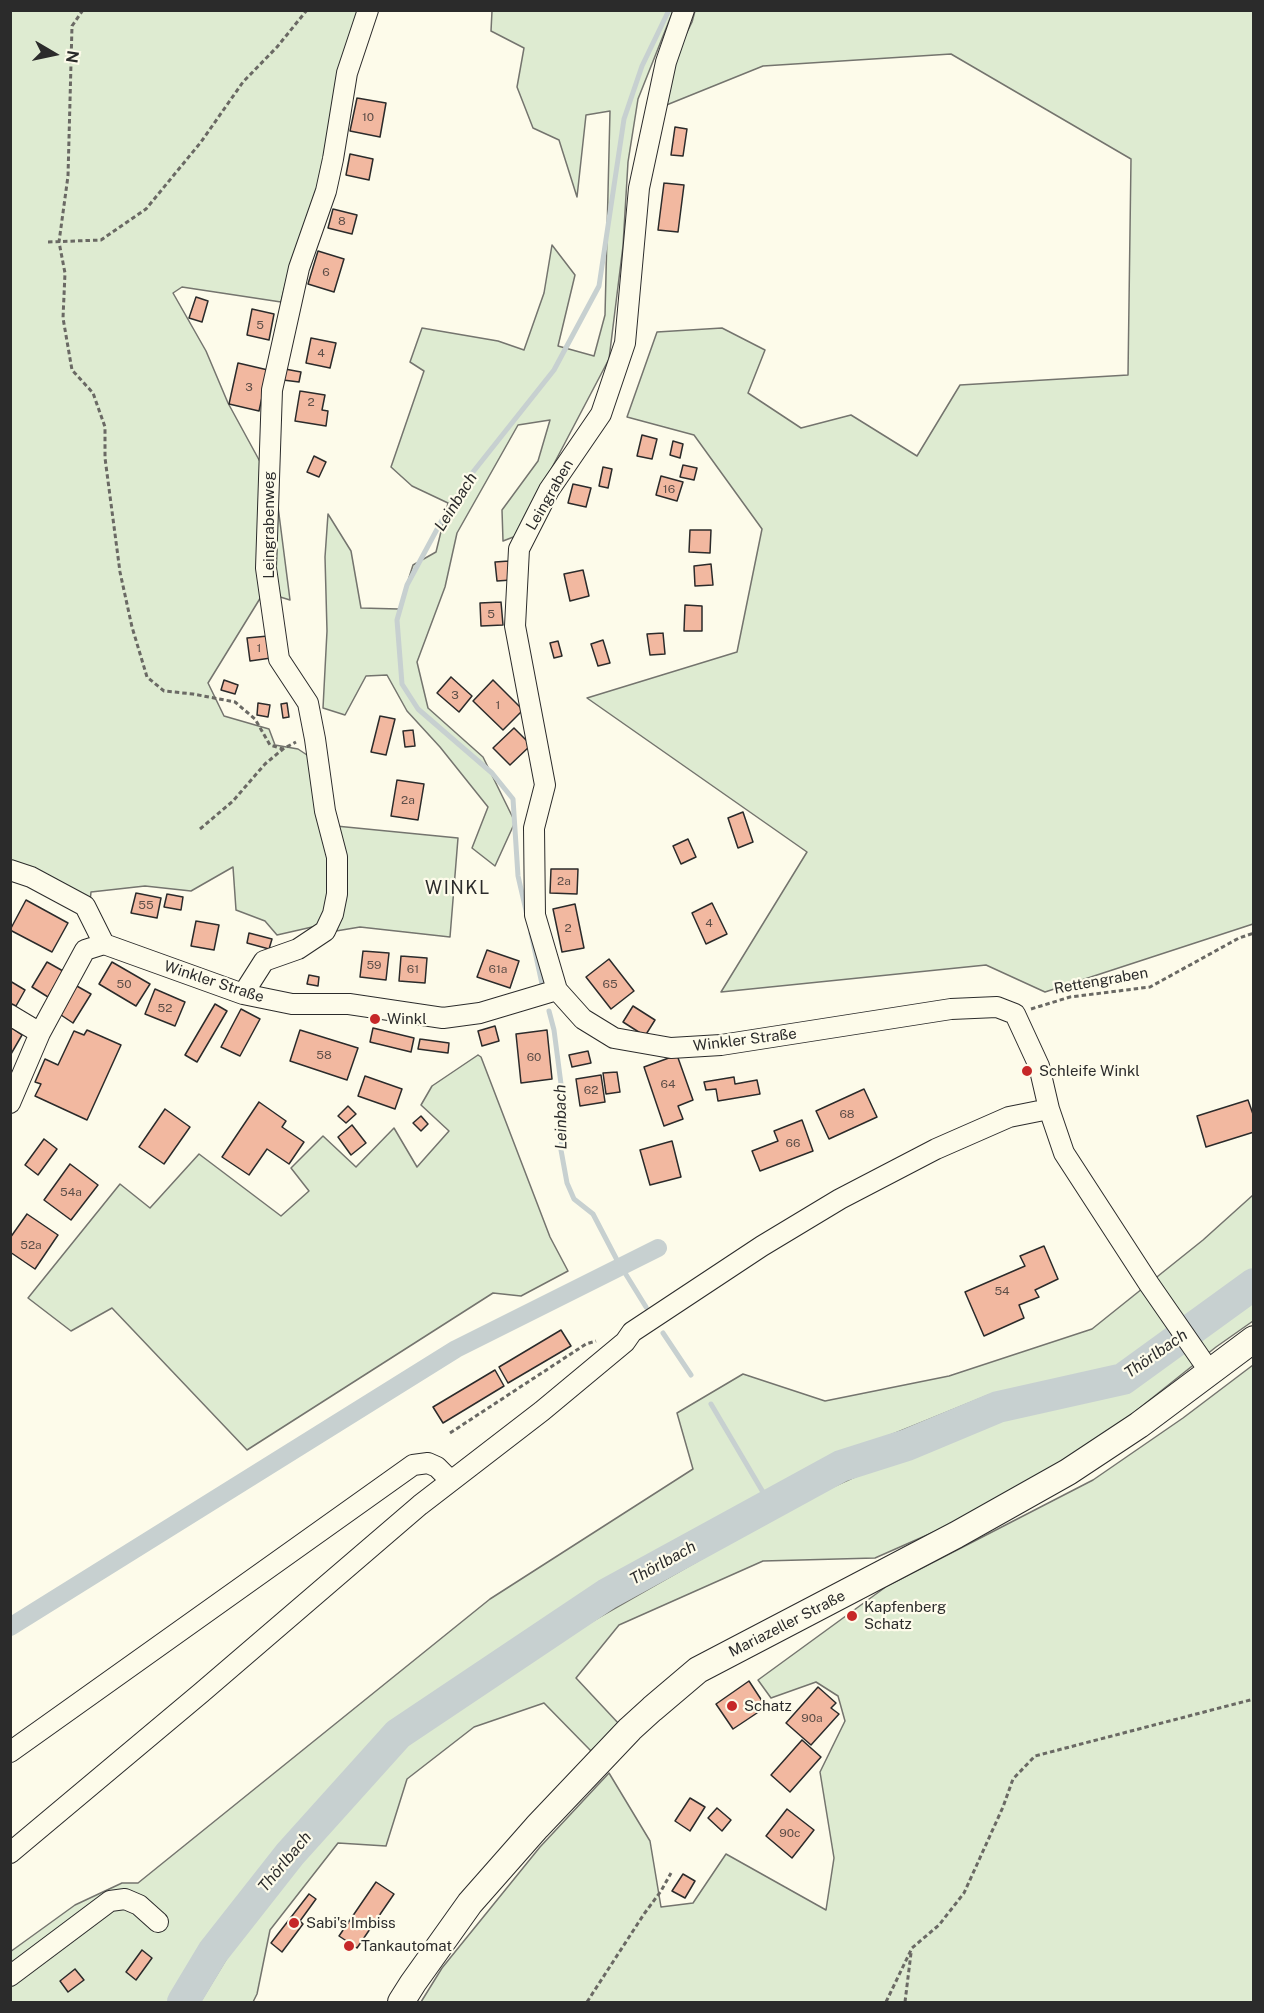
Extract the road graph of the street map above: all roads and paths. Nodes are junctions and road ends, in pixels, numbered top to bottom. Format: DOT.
graph roads {
  1 [pos="83,10"];
  2 [pos="308,10"];
  3 [pos="368,10"];
  4 [pos="684,10"];
  5 [pos="48,242"];
  6 [pos="59,242"];
  7 [pos="315,740"];
  8 [pos="283,749"];
  9 [pos="200,829"];
  10 [pos="10,870"];
  11 [pos="1254,933"];
  12 [pos="104,944"];
  13 [pos="557,990"];
  14 [pos="243,994"];
  15 [pos="1015,1014"];
  16 [pos="10,1015"];
  17 [pos="40,1033"];
  18 [pos="10,1104"];
  19 [pos="1049,1108"];
  20 [pos="1254,1340"];
  21 [pos="598,1341"];
  22 [pos="1208,1369"];
  23 [pos="450,1433"];
  24 [pos="451,1481"];
  25 [pos="1254,1699"];
  26 [pos="10,1752"];
  27 [pos="10,1853"];
  28 [pos="670,1873"];
  29 [pos="158,1922"];
  30 [pos="912,1948"];
  31 [pos="10,1976"];
  32 [pos="401,2002"];
  33 [pos="587,2002"];
  34 [pos="886,2002"];
  35 [pos="905,2002"];
  1 -- 6 [label="path"];
  2 -- 6 [label="path"];
  3 -- 7 [label="street, Leingrabenweg"];
  4 -- 13 [label="street, Leingraben"];
  5 -- 6 [label="path"];
  6 -- 8 [label="path"];
  7 -- 8 [label="path"];
  7 -- 14 [label="street, Leingrabenweg"];
  8 -- 9 [label="path"];
  10 -- 12 [label="street"];
  11 -- 15 [label="path, Rettengraben"];
  12 -- 14 [label="street, Winkler Straße"];
  12 -- 17 [label="street"];
  13 -- 14 [label="street, Winkler Straße"];
  13 -- 15 [label="street, Winkler Straße"];
  15 -- 19 [label="street"];
  16 -- 17 [label="street"];
  17 -- 18 [label="street"];
  19 -- 22 [label="street"];
  19 -- 24 [label="street"];
  20 -- 22 [label="main road, Mariazeller Straße"];
  21 -- 23 [label="path"];
  22 -- 32 [label="main road, Mariazeller Straße"];
  24 -- 26 [label="street"];
  24 -- 27 [label="street"];
  25 -- 30 [label="path"];
  28 -- 33 [label="path"];
  29 -- 31 [label="street"];
  30 -- 34 [label="path"];
  30 -- 35 [label="path"];
}
